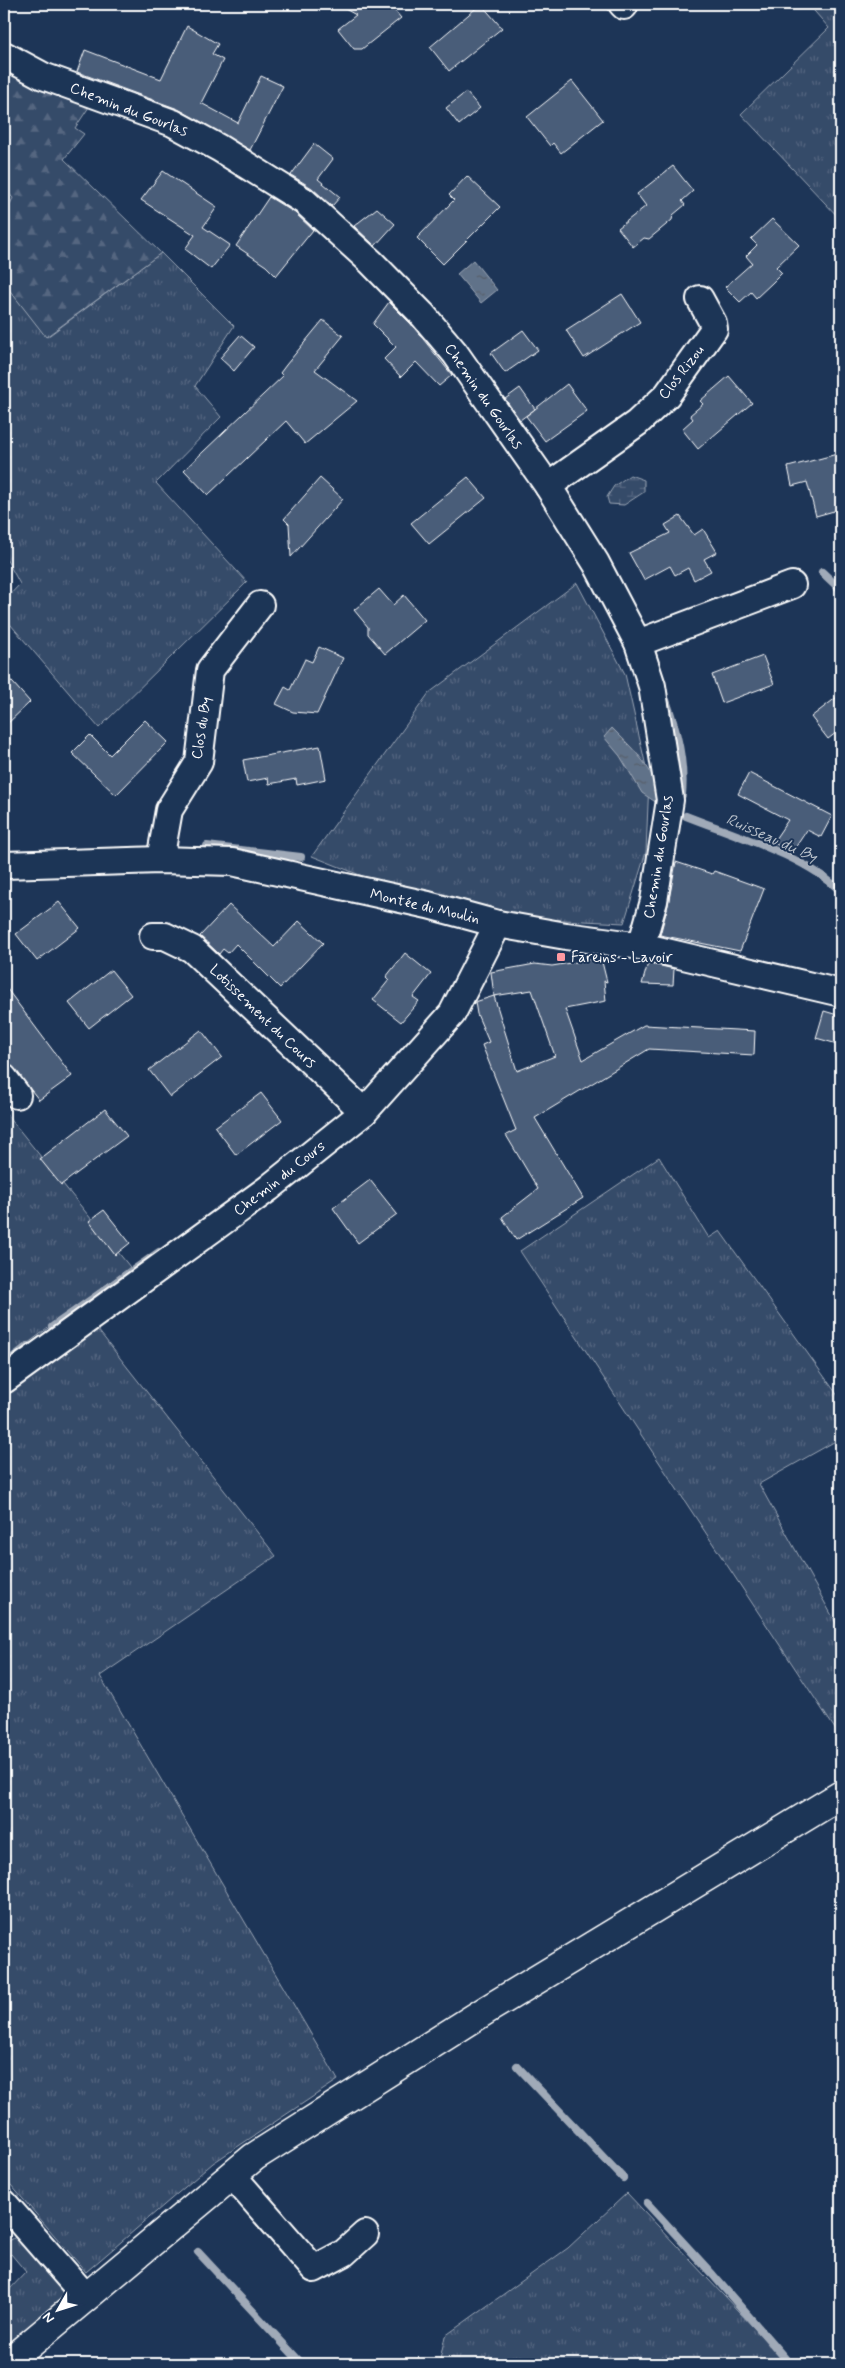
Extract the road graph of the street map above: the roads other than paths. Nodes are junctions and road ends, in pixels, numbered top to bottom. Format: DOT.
graph roads {
  1 [pos="4,55"];
  2 [pos="700,299"];
  3 [pos="548,486"];
  4 [pos="792,585"];
  5 [pos="260,605"];
  6 [pos="638,643"];
  7 [pos="160,860"];
  8 [pos="4,865"];
  9 [pos="498,924"];
  10 [pos="153,936"];
  11 [pos="641,946"];
  12 [pos="841,993"];
  13 [pos="364,1112"];
  14 [pos="4,1380"];
  15 [pos="841,1795"];
  16 [pos="232,2175"];
  17 [pos="4,2203"];
  18 [pos="365,2234"];
  19 [pos="86,2297"];
  20 [pos="6,2364"];
  1 -- 3 [label="street, Chemin du Gourlas"];
  2 -- 3 [label="street, Clos Rizou"];
  3 -- 6 [label="street, Chemin du Gourlas"];
  4 -- 6 [label="street"];
  5 -- 7 [label="street, Clos du By"];
  6 -- 11 [label="street, Chemin du Gourlas"];
  7 -- 8 [label="street, Montée du Moulin"];
  7 -- 9 [label="street, Montée du Moulin"];
  9 -- 11 [label="street, Montée du Moulin"];
  9 -- 13 [label="street, Chemin du Cours"];
  10 -- 13 [label="street, Lotissement du Cours"];
  11 -- 12 [label="street, Montée du Moulin"];
  13 -- 14 [label="street, Chemin du Cours"];
  15 -- 16 [label="main road"];
  16 -- 18 [label="street"];
  16 -- 19 [label="main road"];
  17 -- 19 [label="street"];
  19 -- 20 [label="main road"];
}
